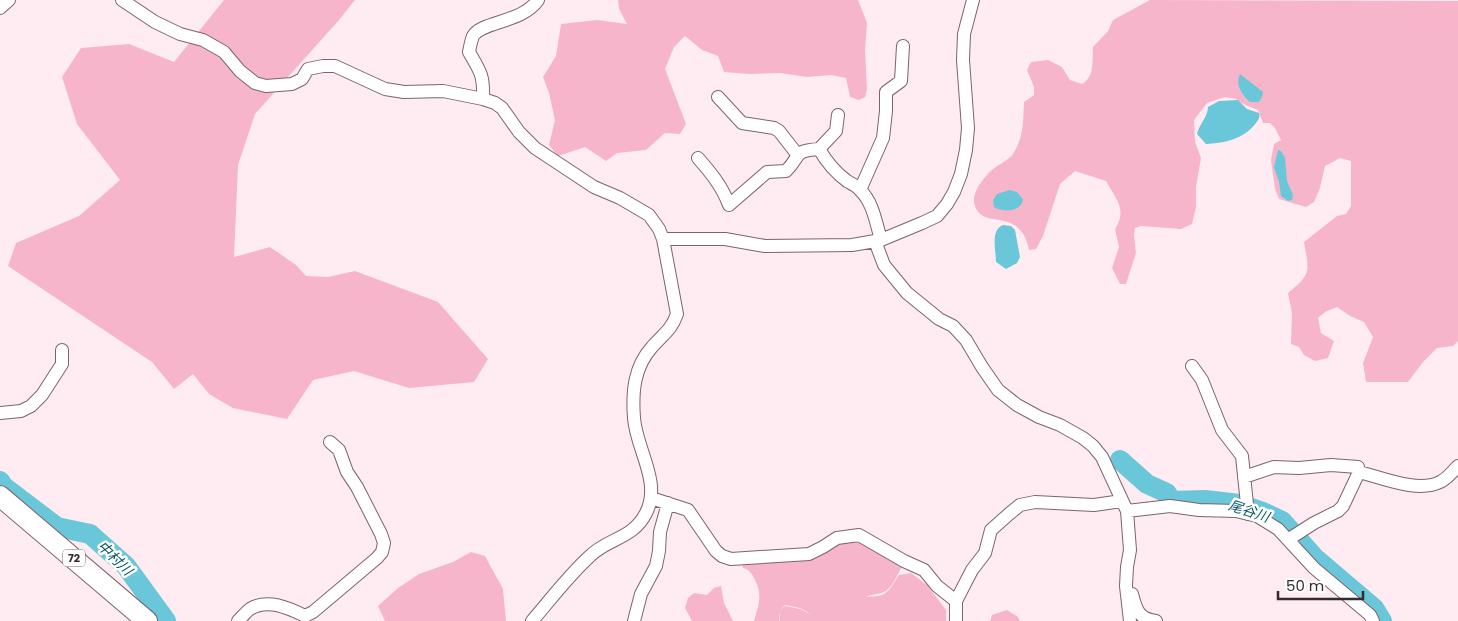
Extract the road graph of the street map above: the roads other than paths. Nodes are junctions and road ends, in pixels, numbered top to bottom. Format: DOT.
graph roads {
  1 [pos="9,0"];
  2 [pos="122,0"];
  3 [pos="538,0"];
  4 [pos="973,0"];
  5 [pos="0,8"];
  6 [pos="903,46"];
  7 [pos="718,97"];
  8 [pos="482,98"];
  9 [pos="838,115"];
  10 [pos="819,149"];
  11 [pos="797,154"];
  12 [pos="698,158"];
  13 [pos="860,190"];
  14 [pos="663,240"];
  15 [pos="878,240"];
  16 [pos="62,350"];
  17 [pos="1192,366"];
  18 [pos="0,413"];
  19 [pos="330,442"];
  20 [pos="1458,466"];
  21 [pos="1358,467"];
  22 [pos="1244,477"];
  23 [pos="0,496"];
  24 [pos="650,498"];
  25 [pos="668,503"];
  26 [pos="1124,506"];
  27 [pos="1248,514"];
  28 [pos="1289,539"];
  29 [pos="1127,577"];
  30 [pos="956,601"];
  31 [pos="147,621"];
  32 [pos="238,621"];
  33 [pos="532,621"];
  34 [pos="634,621"];
  35 [pos="956,621"];
  36 [pos="1130,621"];
  37 [pos="1156,621"];
  38 [pos="1373,621"];
  1 -- 5 [label="street"];
  2 -- 8 [label="street"];
  3 -- 8 [label="street"];
  4 -- 15 [label="street"];
  6 -- 13 [label="street"];
  7 -- 11 [label="street"];
  8 -- 14 [label="street"];
  9 -- 10 [label="street"];
  10 -- 11 [label="street"];
  10 -- 13 [label="street"];
  11 -- 12 [label="street"];
  13 -- 15 [label="street"];
  14 -- 15 [label="street"];
  14 -- 24 [label="street"];
  15 -- 26 [label="street"];
  16 -- 18 [label="street"];
  17 -- 22 [label="street"];
  19 -- 32 [label="street"];
  20 -- 28 [label="street"];
  21 -- 22 [label="street"];
  22 -- 27 [label="street"];
  23 -- 31 [label="main road, 72"];
  24 -- 25 [label="street"];
  24 -- 33 [label="street"];
  25 -- 30 [label="street"];
  25 -- 34 [label="street"];
  26 -- 27 [label="street"];
  26 -- 29 [label="street"];
  26 -- 30 [label="street"];
  27 -- 28 [label="street"];
  28 -- 38 [label="street"];
  29 -- 36 [label="street"];
  29 -- 37 [label="street"];
  30 -- 35 [label="street"];
}
